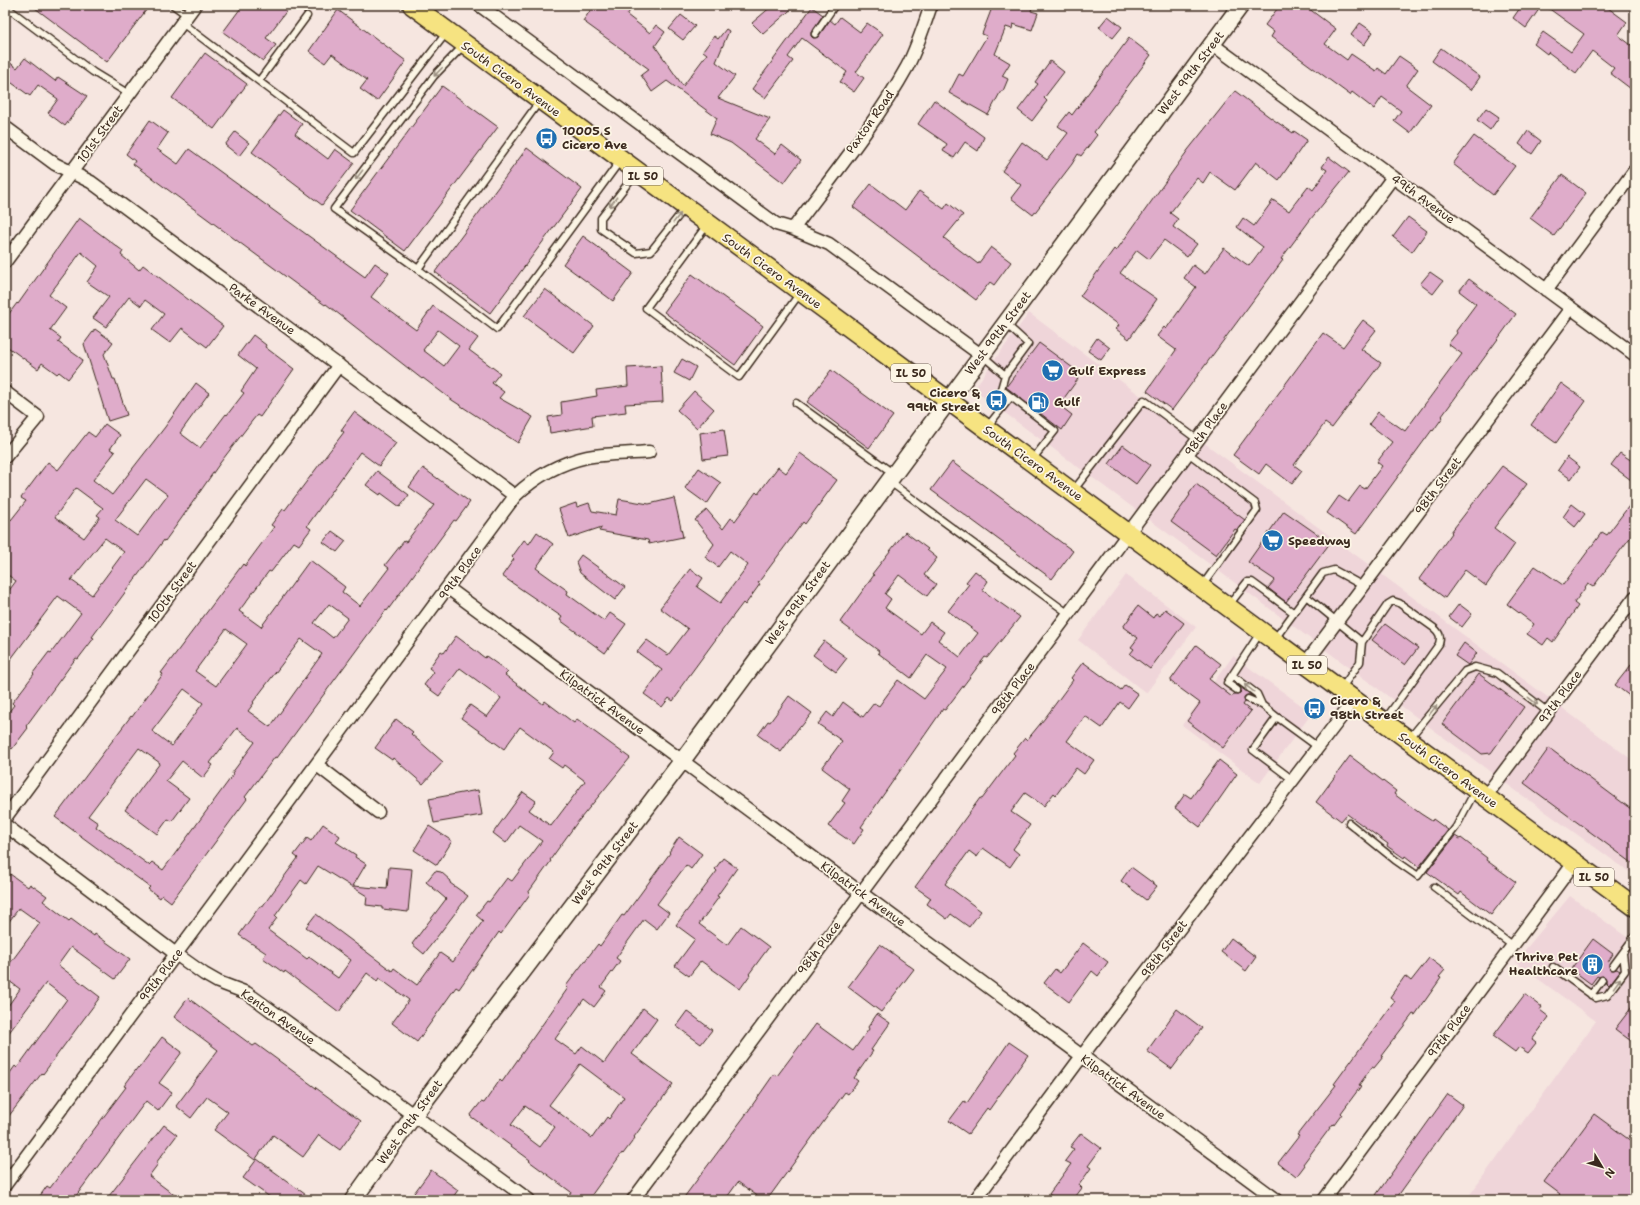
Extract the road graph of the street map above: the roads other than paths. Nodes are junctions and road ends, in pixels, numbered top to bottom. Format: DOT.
graph roads {
  1 [pos="173,5"];
  2 [pos="195,5"];
  3 [pos="412,5"];
  4 [pos="479,5"];
  5 [pos="835,5"];
  6 [pos="931,5"];
  7 [pos="1241,5"];
  8 [pos="5,6"];
  9 [pos="307,16"];
  10 [pos="185,19"];
  11 [pos="448,32"];
  12 [pos="815,34"];
  13 [pos="465,44"];
  14 [pos="1212,44"];
  15 [pos="258,81"];
  16 [pos="129,94"];
  17 [pos="540,100"];
  18 [pos="5,128"];
  19 [pos="621,160"];
  20 [pos="1635,170"];
  21 [pos="637,171"];
  22 [pos="71,173"];
  23 [pos="1393,177"];
  24 [pos="685,207"];
  25 [pos="708,224"];
  26 [pos="793,229"];
  27 [pos="5,262"];
  28 [pos="418,269"];
  29 [pos="1546,290"];
  30 [pos="800,292"];
  31 [pos="1571,308"];
  32 [pos="1005,323"];
  33 [pos="981,355"];
  34 [pos="1635,355"];
  35 [pos="339,365"];
  36 [pos="1005,374"];
  37 [pos="5,392"];
  38 [pos="1011,397"];
  39 [pos="948,400"];
  40 [pos="796,403"];
  41 [pos="985,428"];
  42 [pos="1198,440"];
  43 [pos="649,452"];
  44 [pos="1188,454"];
  45 [pos="5,457"];
  46 [pos="1031,462"];
  47 [pos="891,477"];
  48 [pos="1072,492"];
  49 [pos="515,496"];
  50 [pos="1129,534"];
  51 [pos="1363,586"];
  52 [pos="448,588"];
  53 [pos="1201,588"];
  54 [pos="1306,596"];
  55 [pos="1635,597"];
  56 [pos="1228,607"];
  57 [pos="1294,613"];
  58 [pos="1069,614"];
  59 [pos="1337,621"];
  60 [pos="1267,636"];
  61 [pos="1362,642"];
  62 [pos="1305,664"];
  63 [pos="1232,675"];
  64 [pos="1237,690"];
  65 [pos="1347,695"];
  66 [pos="1248,699"];
  67 [pos="1262,705"];
  68 [pos="1548,712"];
  69 [pos="1277,717"];
  70 [pos="1384,722"];
  71 [pos="1408,740"];
  72 [pos="1318,747"];
  73 [pos="682,761"];
  74 [pos="317,765"];
  75 [pos="1293,780"];
  76 [pos="1480,793"];
  77 [pos="378,812"];
  78 [pos="5,818"];
  79 [pos="1349,823"];
  80 [pos="5,825"];
  81 [pos="1574,863"];
  82 [pos="1434,887"];
  83 [pos="860,892"];
  84 [pos="1635,908"];
  85 [pos="1635,936"];
  86 [pos="1513,946"];
  87 [pos="1623,953"];
  88 [pos="176,954"];
  89 [pos="1613,966"];
  90 [pos="1553,967"];
  91 [pos="1602,980"];
  92 [pos="1591,995"];
  93 [pos="1082,1056"];
  94 [pos="414,1115"];
  95 [pos="5,1186"];
  96 [pos="353,1200"];
  97 [pos="529,1200"];
  98 [pos="633,1200"];
  99 [pos="975,1200"];
  100 [pos="1277,1200"];
  101 [pos="1324,1200"];
  1 -- 10 [label="lane"];
  2 -- 10 [label="street, 101st Street"];
  3 -- 11 [label="main road, South Cicero Avenue / IL 50"];
  4 -- 26 [label="street"];
  5 -- 12 [label="lane"];
  6 -- 26 [label="street, Paxton Road"];
  7 -- 14 [label="street, West 99th Street"];
  8 -- 16 [label="lane"];
  9 -- 15 [label="lane"];
  10 -- 15 [label="lane"];
  10 -- 16 [label="street, 101st Street"];
  11 -- 13 [label="main road, South Cicero Avenue / IL 50"];
  11 -- 15 [label="lane"];
  13 -- 17 [label="main road, South Cicero Avenue / IL 50"];
  13 -- 28 [label="lane, one-way"];
  14 -- 23 [label="street, 49th Avenue"];
  14 -- 32 [label="street, West 99th Street"];
  16 -- 22 [label="street, 101st Street"];
  17 -- 19 [label="main road, South Cicero Avenue / IL 50"];
  17 -- 28 [label="lane"];
  18 -- 22 [label="street, Parke Avenue"];
  19 -- 21 [label="main road, South Cicero Avenue / IL 50"];
  19 -- 28 [label="lane"];
  20 -- 29 [label="street"];
  21 -- 24 [label="main road, South Cicero Avenue / IL 50"];
  21 -- 24 [label="lane, one-way"];
  22 -- 27 [label="street, 101st Street"];
  22 -- 35 [label="street, Parke Avenue"];
  23 -- 29 [label="street, 49th Avenue"];
  23 -- 42 [label="street, 98th Place"];
  24 -- 25 [label="main road, South Cicero Avenue / IL 50"];
  25 -- 30 [label="main road, South Cicero Avenue / IL 50"];
  25 -- 30 [label="lane"];
  26 -- 33 [label="street"];
  29 -- 31 [label="street, 49th Avenue"];
  30 -- 39 [label="main road, South Cicero Avenue / IL 50"];
  31 -- 34 [label="street, 49th Avenue"];
  31 -- 51 [label="street, 98th Street"];
  32 -- 33 [label="street, West 99th Street"];
  32 -- 36 [label="lane"];
  33 -- 36 [label="lane"];
  33 -- 39 [label="street, West 99th Street"];
  35 -- 49 [label="street, Parke Avenue"];
  35 -- 78 [label="street, 100th Street"];
  36 -- 38 [label="lane"];
  37 -- 45 [label="street"];
  38 -- 41 [label="lane"];
  38 -- 46 [label="lane"];
  39 -- 41 [label="main road, South Cicero Avenue / IL 50"];
  39 -- 47 [label="street, West 99th Street"];
  40 -- 47 [label="lane"];
  41 -- 46 [label="main road, South Cicero Avenue / IL 50"];
  42 -- 44 [label="street, 98th Place"];
  42 -- 48 [label="lane"];
  43 -- 49 [label="street, 99th Place"];
  44 -- 50 [label="street, 98th Place"];
  44 -- 53 [label="lane"];
  46 -- 48 [label="main road, South Cicero Avenue / IL 50"];
  47 -- 58 [label="lane"];
  47 -- 73 [label="street, West 99th Street"];
  48 -- 50 [label="main road, South Cicero Avenue / IL 50"];
  49 -- 52 [label="street, 99th Place"];
  50 -- 53 [label="main road, South Cicero Avenue / IL 50"];
  50 -- 58 [label="street, 98th Place"];
  51 -- 54 [label="lane"];
  51 -- 59 [label="street, 98th Street"];
  52 -- 73 [label="street, Kilpatrick Avenue"];
  52 -- 74 [label="street, 99th Place"];
  53 -- 56 [label="main road, South Cicero Avenue / IL 50"];
  54 -- 57 [label="lane"];
  54 -- 59 [label="lane"];
  55 -- 68 [label="street, 97th Place"];
  56 -- 57 [label="lane"];
  56 -- 60 [label="main road, South Cicero Avenue / IL 50"];
  57 -- 60 [label="lane"];
  58 -- 83 [label="street, 98th Place"];
  59 -- 61 [label="lane"];
  59 -- 62 [label="street, 98th Street"];
  60 -- 62 [label="main road, South Cicero Avenue / IL 50"];
  60 -- 63 [label="lane"];
  61 -- 65 [label="lane"];
  61 -- 70 [label="lane"];
  62 -- 65 [label="main road, South Cicero Avenue / IL 50"];
  63 -- 64 [label="lane"];
  67 -- 63 [label="lane, one-way"];
  65 -- 70 [label="main road, South Cicero Avenue / IL 50"];
  65 -- 72 [label="street, 98th Street"];
  66 -- 67 [label="lane"];
  67 -- 69 [label="lane"];
  71 -- 68 [label="lane, one-way"];
  68 -- 76 [label="street, 97th Place"];
  69 -- 72 [label="lane"];
  69 -- 75 [label="lane"];
  70 -- 71 [label="main road, South Cicero Avenue / IL 50"];
  71 -- 76 [label="main road, South Cicero Avenue / IL 50"];
  72 -- 75 [label="street, 98th Street"];
  73 -- 83 [label="street, Kilpatrick Avenue"];
  73 -- 94 [label="street, West 99th Street"];
  74 -- 77 [label="street"];
  74 -- 88 [label="street, 99th Place"];
  75 -- 93 [label="street, 98th Street"];
  76 -- 79 [label="lane"];
  76 -- 81 [label="main road, South Cicero Avenue / IL 50"];
  80 -- 88 [label="street, Kenton Avenue"];
  81 -- 84 [label="main road, South Cicero Avenue / IL 50"];
  81 -- 86 [label="street, 97th Place"];
  82 -- 86 [label="lane"];
  83 -- 93 [label="street, Kilpatrick Avenue"];
  83 -- 98 [label="street, 98th Place"];
  85 -- 87 [label="lane"];
  86 -- 101 [label="street, 97th Place"];
  87 -- 89 [label="lane"];
  92 -- 87 [label="lane, one-way"];
  88 -- 94 [label="street, Kenton Avenue"];
  88 -- 95 [label="street, 99th Place"];
  90 -- 92 [label="lane"];
  91 -- 92 [label="lane"];
  93 -- 99 [label="street, 98th Street"];
  93 -- 100 [label="street, Kilpatrick Avenue"];
  94 -- 96 [label="street, West 99th Street"];
  94 -- 97 [label="street, Kenton Avenue"];
}
